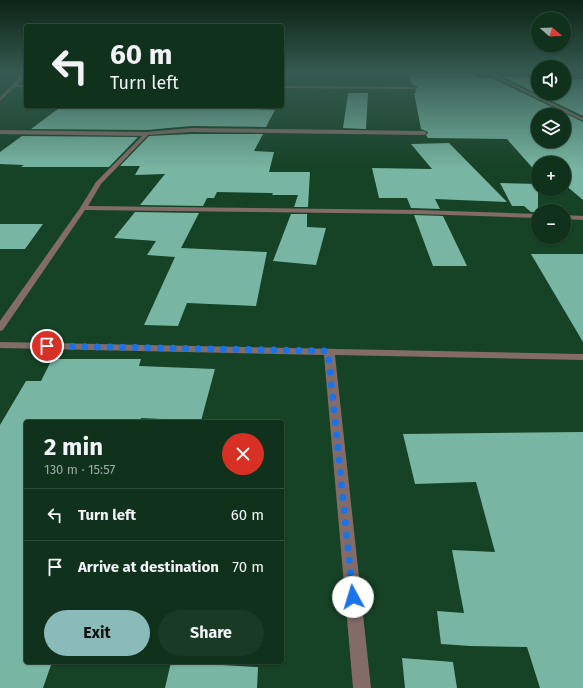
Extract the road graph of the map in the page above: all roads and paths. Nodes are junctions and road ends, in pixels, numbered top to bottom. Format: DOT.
graph roads {
  1 [pos="552,105"];
  2 [pos="583,120"];
  3 [pos="0,132"];
  4 [pos="424,133"];
  5 [pos="146,134"];
  6 [pos="83,208"];
  7 [pos="531,216"];
  8 [pos="571,217"];
  9 [pos="583,218"];
  10 [pos="0,328"];
  11 [pos="0,345"];
  12 [pos="328,351"];
  13 [pos="583,357"];
  14 [pos="362,688"];
  1 -- 2 [label="street"];
  3 -- 5 [label="street"];
  4 -- 5 [label="street"];
  5 -- 6 [label="street"];
  6 -- 7 [label="street"];
  6 -- 10 [label="street"];
  8 -- 9 [label="street"];
  11 -- 12 [label="street"];
  12 -- 13 [label="street"];
  12 -- 14 [label="street"];
}
